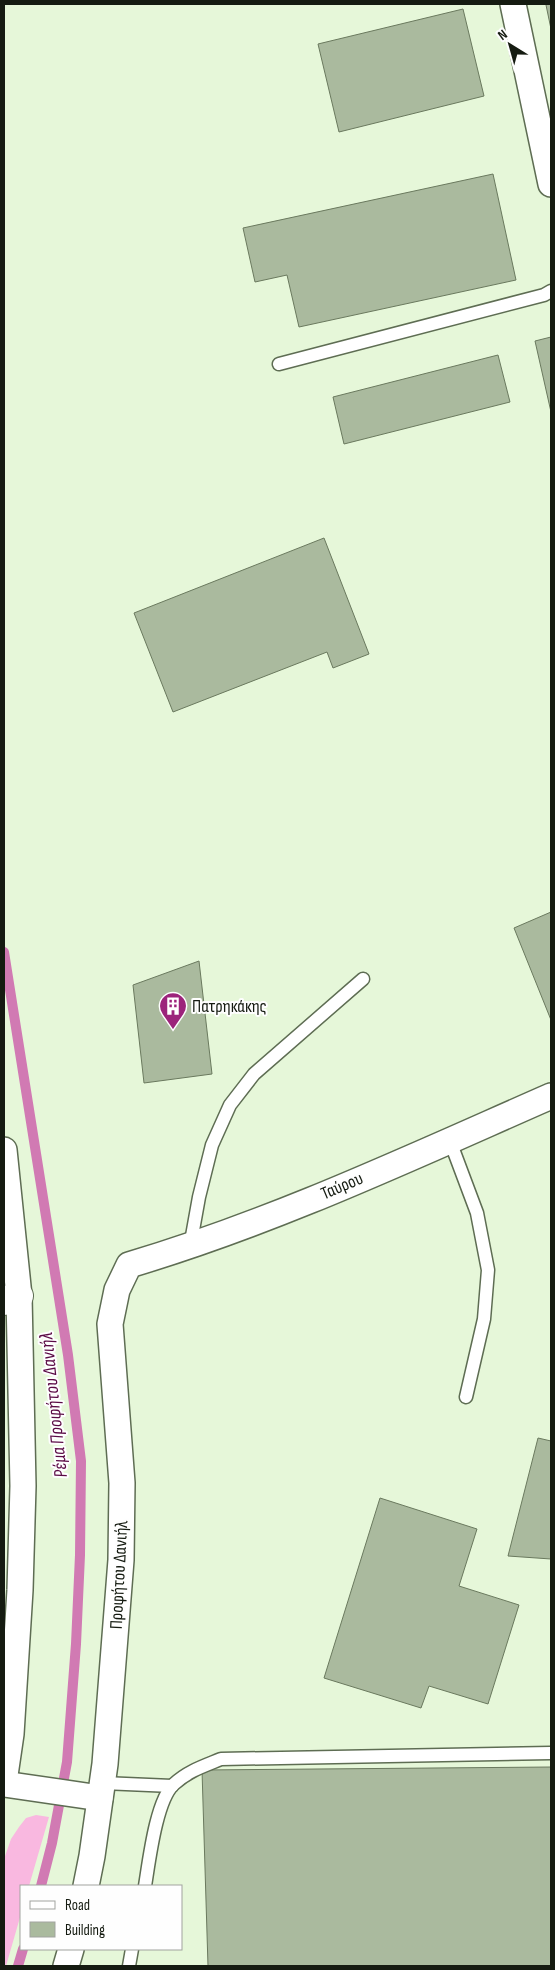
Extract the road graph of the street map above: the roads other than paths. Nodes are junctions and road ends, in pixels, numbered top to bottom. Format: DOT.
graph roads {
  1 [pos="513,4"];
  2 [pos="551,184"];
  3 [pos="551,291"];
  4 [pos="279,364"];
  5 [pos="363,979"];
  6 [pos="551,1096"];
  7 [pos="450,1140"];
  8 [pos="4,1150"];
  9 [pos="190,1247"];
  10 [pos="129,1265"];
  11 [pos="11,1298"];
  12 [pos="466,1397"];
  13 [pos="551,1753"];
  14 [pos="4,1783"];
  15 [pos="172,1786"];
  16 [pos="95,1792"];
  17 [pos="86,1885"];
  18 [pos="145,1885"];
  19 [pos="71,1950"];
  20 [pos="132,1950"];
  21 [pos="66,1966"];
  22 [pos="129,1966"];
  1 -- 2 [label="street"];
  3 -- 4 [label="lane"];
  5 -- 9 [label="lane"];
  6 -- 7 [label="street, Ταύρου"];
  7 -- 9 [label="street, Ταύρου"];
  7 -- 12 [label="lane"];
  8 -- 11 [label="street"];
  9 -- 10 [label="street, Ταύρου"];
  10 -- 16 [label="street, Προφήτου Δανιήλ"];
  11 -- 14 [label="street"];
  13 -- 15 [label="lane"];
  14 -- 16 [label="street"];
  15 -- 16 [label="lane"];
  15 -- 18 [label="lane"];
  16 -- 17 [label="street, Προφήτου Δανιήλ"];
  19 -- 21 [label="street"];
  20 -- 22 [label="lane"];
}
